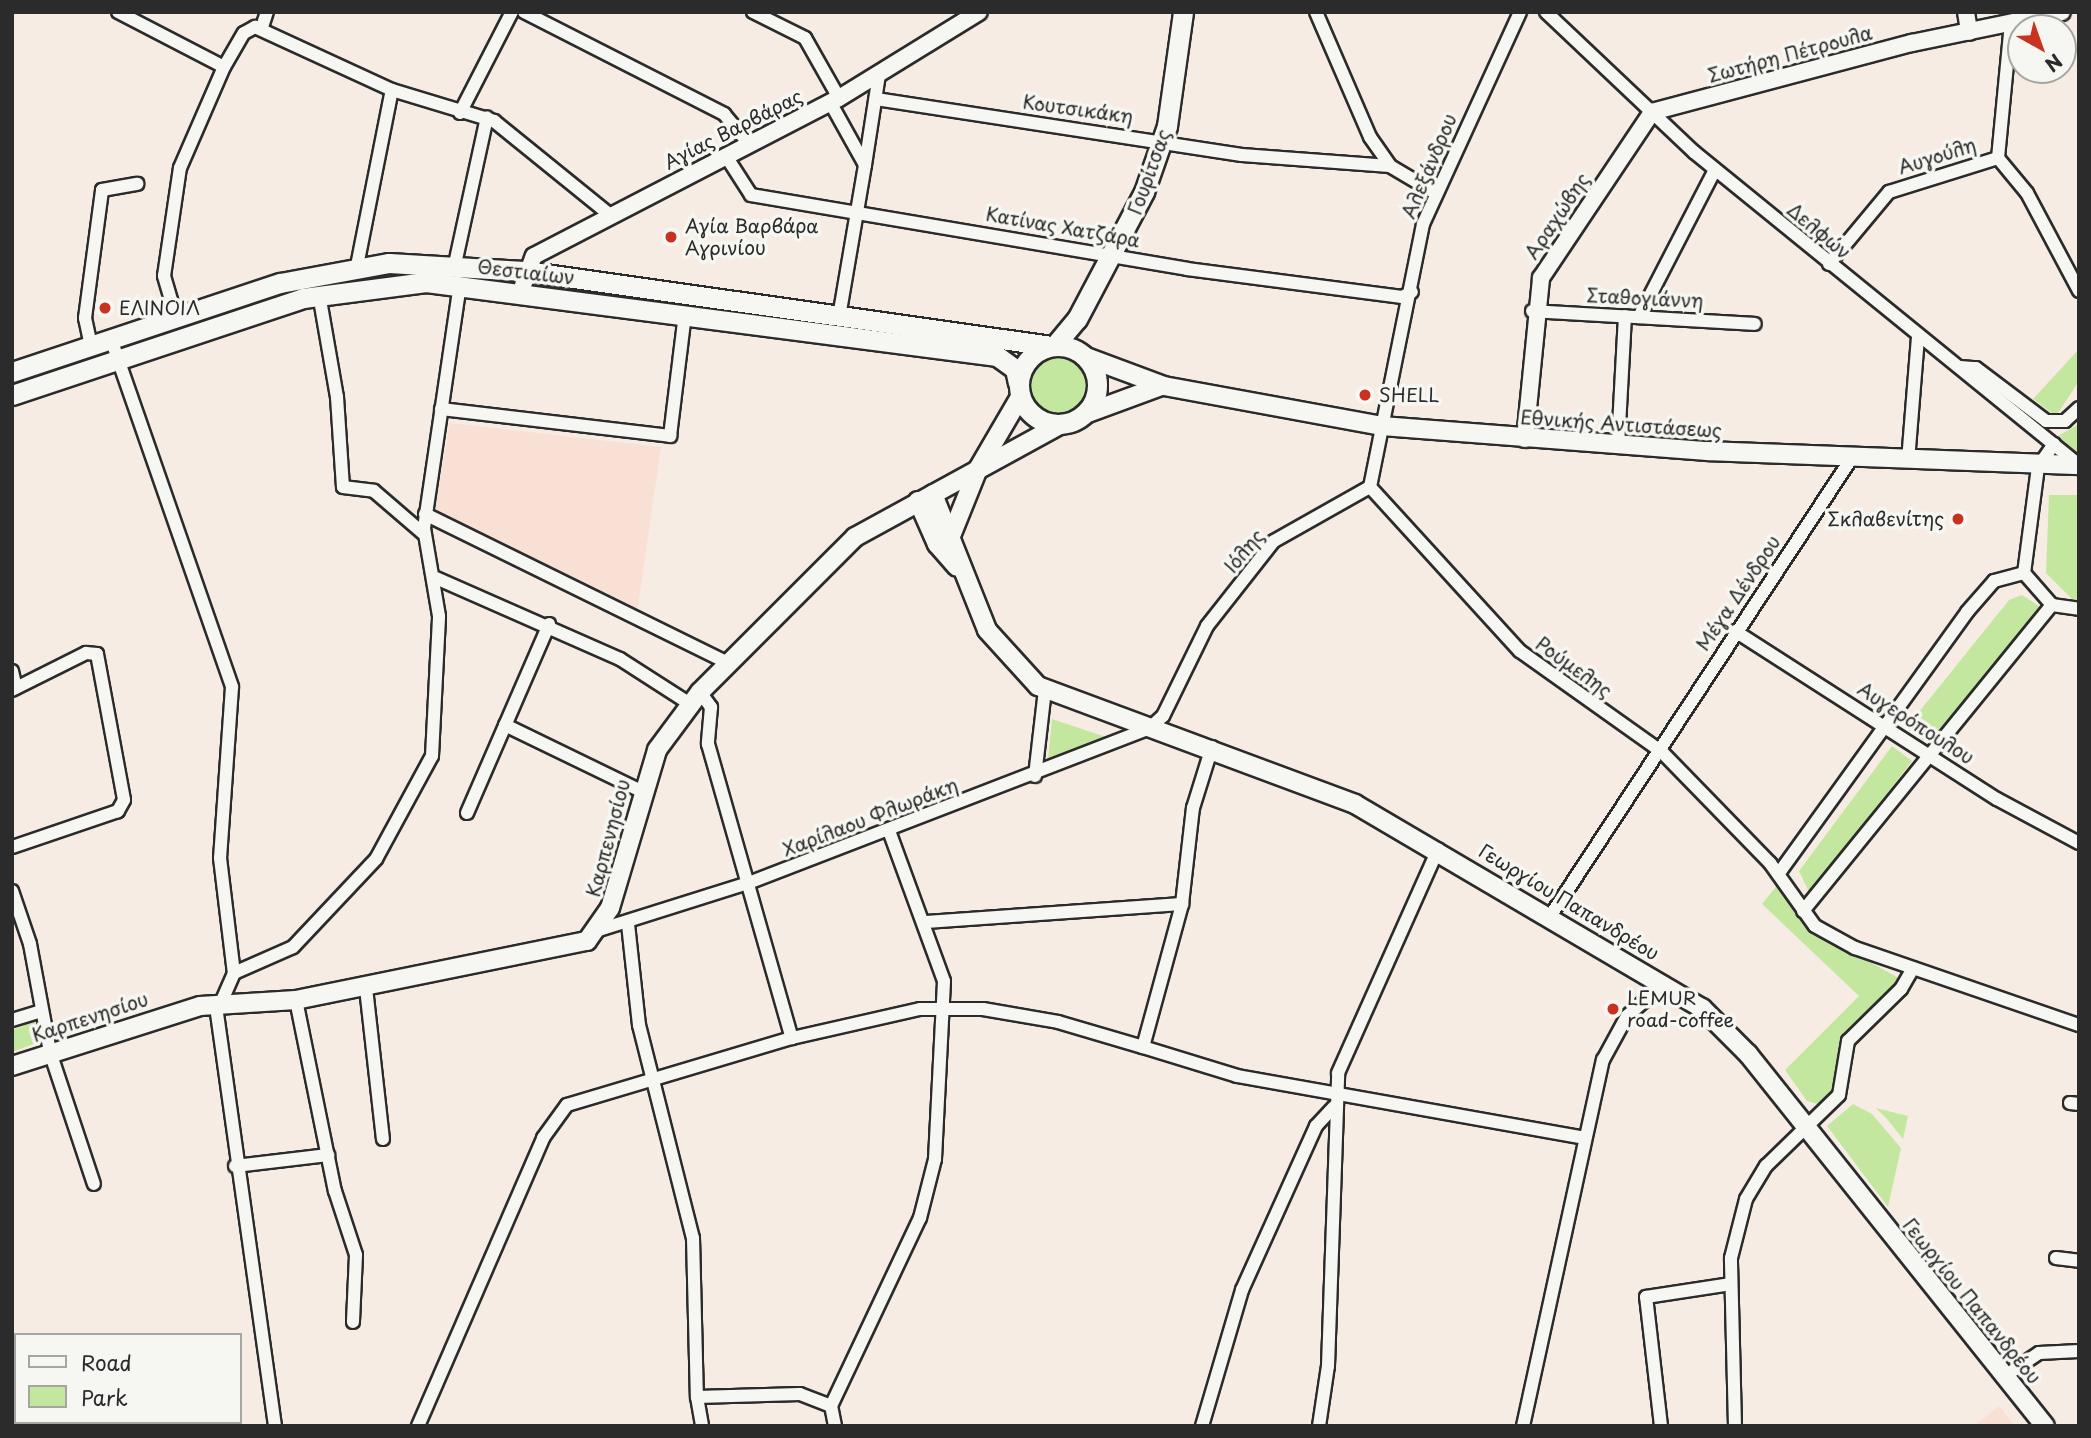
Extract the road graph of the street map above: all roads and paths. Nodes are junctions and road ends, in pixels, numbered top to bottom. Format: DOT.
graph roads {
  1 [pos="118,12"];
  2 [pos="267,12"];
  3 [pos="512,12"];
  4 [pos="524,12"];
  5 [pos="753,12"];
  6 [pos="978,12"];
  7 [pos="1183,12"];
  8 [pos="1316,12"];
  9 [pos="1520,12"];
  10 [pos="1546,12"];
  11 [pos="1966,12"];
  12 [pos="2007,24"];
  13 [pos="262,27"];
  14 [pos="1969,32"];
  15 [pos="2007,65"];
  16 [pos="224,67"];
  17 [pos="879,75"];
  18 [pos="392,90"];
  19 [pos="876,99"];
  20 [pos="834,100"];
  21 [pos="460,113"];
  22 [pos="1651,113"];
  23 [pos="487,117"];
  24 [pos="1163,141"];
  25 [pos="749,144"];
  26 [pos="726,156"];
  27 [pos="1998,158"];
  28 [pos="865,165"];
  29 [pos="1390,166"];
  30 [pos="1715,170"];
  31 [pos="137,184"];
  32 [pos="1434,192"];
  33 [pos="858,211"];
  34 [pos="610,215"];
  35 [pos="1115,254"];
  36 [pos="455,264"];
  37 [pos="1829,264"];
  38 [pos="357,266"];
  39 [pos="524,271"];
  40 [pos="460,284"];
  41 [pos="521,290"];
  42 [pos="2079,291"];
  43 [pos="1412,292"];
  44 [pos="319,294"];
  45 [pos="1532,311"];
  46 [pos="685,313"];
  47 [pos="1625,316"];
  48 [pos="176,317"];
  49 [pos="839,317"];
  50 [pos="1639,317"];
  51 [pos="1077,319"];
  52 [pos="1755,324"];
  53 [pos="1918,335"];
  54 [pos="111,339"];
  55 [pos="91,346"];
  56 [pos="1053,346"];
  57 [pos="1081,353"];
  58 [pos="118,359"];
  59 [pos="1960,367"];
  60 [pos="12,372"];
  61 [pos="1164,386"];
  62 [pos="1019,390"];
  63 [pos="12,395"];
  64 [pos="2079,408"];
  65 [pos="441,409"];
  66 [pos="1085,414"];
  67 [pos="1061,424"];
  68 [pos="1381,426"];
  69 [pos="1525,439"];
  70 [pos="2054,444"];
  71 [pos="1618,445"];
  72 [pos="1851,459"];
  73 [pos="1908,461"];
  74 [pos="2079,465"];
  75 [pos="2038,467"];
  76 [pos="978,469"];
  77 [pos="1370,487"];
  78 [pos="925,498"];
  79 [pos="425,514"];
  80 [pos="424,534"];
  81 [pos="951,536"];
  82 [pos="2024,573"];
  83 [pos="963,574"];
  84 [pos="436,578"];
  85 [pos="2052,605"];
  86 [pos="2079,609"];
  87 [pos="549,624"];
  88 [pos="1735,631"];
  89 [pos="728,663"];
  90 [pos="12,671"];
  91 [pos="14,689"];
  92 [pos="1045,690"];
  93 [pos="695,698"];
  94 [pos="1883,724"];
  95 [pos="505,725"];
  96 [pos="1150,728"];
  97 [pos="1212,747"];
  98 [pos="1927,751"];
  99 [pos="1662,752"];
  100 [pos="1035,776"];
  101 [pos="641,791"];
  102 [pos="467,813"];
  103 [pos="889,831"];
  104 [pos="2079,844"];
  105 [pos="12,847"];
  106 [pos="1438,849"];
  107 [pos="1774,868"];
  108 [pos="751,882"];
  109 [pos="12,891"];
  110 [pos="1182,904"];
  111 [pos="1803,911"];
  112 [pos="1551,915"];
  113 [pos="925,922"];
  114 [pos="628,924"];
  115 [pos="599,930"];
  116 [pos="1913,968"];
  117 [pos="234,974"];
  118 [pos="1665,983"];
  119 [pos="366,988"];
  120 [pos="296,1000"];
  121 [pos="218,1004"];
  122 [pos="947,1006"];
  123 [pos="41,1010"];
  124 [pos="12,1020"];
  125 [pos="2079,1026"];
  126 [pos="792,1038"];
  127 [pos="1143,1047"];
  128 [pos="50,1052"];
  129 [pos="12,1066"];
  130 [pos="654,1079"];
  131 [pos="1334,1101"];
  132 [pos="1803,1125"];
  133 [pos="1584,1138"];
  134 [pos="383,1139"];
  135 [pos="328,1155"];
  136 [pos="234,1166"];
  137 [pos="94,1184"];
  138 [pos="2056,1258"];
  139 [pos="2079,1261"];
  140 [pos="1731,1284"];
  141 [pos="354,1322"];
  142 [pos="2079,1351"];
  143 [pos="2005,1376"];
  144 [pos="697,1397"];
  145 [pos="831,1406"];
  146 [pos="275,1426"];
  147 [pos="418,1426"];
  148 [pos="702,1426"];
  149 [pos="835,1426"];
  150 [pos="1202,1426"];
  151 [pos="1319,1426"];
  152 [pos="1523,1426"];
  153 [pos="1661,1426"];
  154 [pos="1735,1426"];
  155 [pos="2045,1426"];
  1 -- 16 [label="street"];
  2 -- 13 [label="street"];
  3 -- 21 [label="street"];
  4 -- 25 [label="street"];
  5 -- 20 [label="street"];
  6 -- 17 [label="street, Αγίας Βαρβάρας"];
  7 -- 24 [label="main road, Γουρίτσας"];
  8 -- 29 [label="street"];
  9 -- 32 [label="street, Αλεξάνδρου"];
  10 -- 22 [label="street, Δελφών"];
  11 -- 14 [label="street"];
  12 -- 14 [label="street, Σωτήρη Πέτρουλα"];
  13 -- 16 [label="street"];
  13 -- 18 [label="street"];
  14 -- 22 [label="street, Σωτήρη Πέτρουλα"];
  15 -- 27 [label="street, Αυγούλη"];
  16 -- 48 [label="street"];
  17 -- 19 [label="street"];
  17 -- 20 [label="street, Αγίας Βαρβάρας"];
  18 -- 21 [label="street"];
  18 -- 38 [label="street"];
  19 -- 24 [label="street, Κουτσικάκη"];
  19 -- 28 [label="street"];
  20 -- 25 [label="street, Αγίας Βαρβάρας"];
  20 -- 28 [label="street"];
  21 -- 23 [label="street"];
  22 -- 30 [label="street, Δελφών"];
  22 -- 45 [label="street, Αραχώβης"];
  23 -- 34 [label="street"];
  23 -- 36 [label="street"];
  24 -- 29 [label="street, Κουτσικάκη"];
  24 -- 35 [label="main road, Γουρίτσας"];
  25 -- 26 [label="street, Αγίας Βαρβάρας"];
  26 -- 33 [label="street, Κατίνας Χατζάρα"];
  26 -- 34 [label="street, Αγίας Βαρβάρας"];
  27 -- 37 [label="street, Αυγούλη"];
  27 -- 42 [label="street"];
  28 -- 33 [label="street"];
  29 -- 32 [label="street, Κουτσικάκη"];
  30 -- 37 [label="street, Δελφών"];
  30 -- 50 [label="street"];
  31 -- 55 [label="street"];
  32 -- 43 [label="street, Αλεξάνδρου"];
  33 -- 35 [label="street, Κατίνας Χατζάρα"];
  33 -- 49 [label="street"];
  34 -- 39 [label="street, Αγίας Βαρβάρας"];
  35 -- 43 [label="street, Κατίνας Χατζάρα"];
  35 -- 51 [label="main road, Γουρίτσας"];
  36 -- 38 [label="main road, Θεστιαίων"];
  36 -- 39 [label="main road, Θεστιαίων"];
  37 -- 53 [label="street, Δελφών"];
  38 -- 48 [label="main road, Θεστιαίων"];
  39 -- 41 [label="street"];
  39 -- 49 [label="main road, Θεστιαίων"];
  40 -- 41 [label="main road, Θεστιαίων"];
  40 -- 44 [label="main road, Θεστιαίων"];
  40 -- 65 [label="street"];
  41 -- 46 [label="main road, Θεστιαίων"];
  43 -- 68 [label="street, Αλεξάνδρου"];
  44 -- 58 [label="main road, Θεστιαίων"];
  44 -- 80 [label="street"];
  45 -- 47 [label="street, Σταθογιάννη"];
  45 -- 69 [label="street, Αραχώβης"];
  46 -- 62 [label="main road, Θεστιαίων"];
  46 -- 65 [label="street"];
  47 -- 50 [label="street, Σταθογιάννη"];
  47 -- 71 [label="street"];
  48 -- 54 [label="main road, Θεστιαίων"];
  49 -- 56 [label="main road, Θεστιαίων"];
  50 -- 52 [label="street, Σταθογιάννη"];
  51 -- 56 [label="main road, Γουρίτσας"];
  51 -- 57 [label="main road, Γουρίτσας"];
  53 -- 59 [label="street, Δελφών"];
  53 -- 73 [label="street"];
  54 -- 55 [label="main road, Θεστιαίων"];
  54 -- 58 [label="street"];
  55 -- 60 [label="main road, Θεστιαίων"];
  56 -- 57 [label="main road"];
  56 -- 62 [label="main road"];
  57 -- 61 [label="main road, Εθνικής Αντιστάσεως"];
  57 -- 66 [label="main road"];
  58 -- 63 [label="main road, Θεστιαίων"];
  58 -- 117 [label="street"];
  59 -- 64 [label="street"];
  59 -- 70 [label="street, Δελφών"];
  61 -- 66 [label="main road, Εθνικής Αντιστάσεως"];
  61 -- 68 [label="main road, Εθνικής Αντιστάσεως"];
  62 -- 67 [label="main road"];
  62 -- 76 [label="main road"];
  65 -- 79 [label="street"];
  66 -- 67 [label="main road"];
  67 -- 76 [label="main road, Καρπενησίου"];
  68 -- 69 [label="main road, Εθνικής Αντιστάσεως"];
  68 -- 77 [label="street"];
  69 -- 71 [label="main road, Εθνικής Αντιστάσεως"];
  70 -- 74 [label="street, Δελφών"];
  70 -- 75 [label="street"];
  71 -- 72 [label="main road, Εθνικής Αντιστάσεως"];
  72 -- 73 [label="main road, Εθνικής Αντιστάσεως"];
  72 -- 88 [label="street, Μέγα Δένδρου"];
  73 -- 75 [label="main road, Εθνικής Αντιστάσεως"];
  74 -- 75 [label="main road, Εθνικής Αντιστάσεως"];
  75 -- 82 [label="street"];
  76 -- 78 [label="main road, Καρπενησίου"];
  76 -- 81 [label="main road"];
  77 -- 96 [label="street, Ιόλης"];
  77 -- 99 [label="street, Ρούμελης"];
  78 -- 81 [label="main road"];
  78 -- 83 [label="main road"];
  78 -- 89 [label="main road, Καρπενησίου"];
  79 -- 80 [label="street"];
  79 -- 89 [label="street"];
  80 -- 84 [label="street"];
  81 -- 83 [label="main road"];
  82 -- 85 [label="street"];
  82 -- 94 [label="street"];
  83 -- 92 [label="main road, Γεωργίου Παπανδρέου"];
  84 -- 87 [label="street"];
  84 -- 117 [label="street"];
  85 -- 86 [label="street"];
  85 -- 98 [label="street"];
  87 -- 93 [label="street"];
  87 -- 95 [label="street"];
  88 -- 94 [label="street, Αυγερόπουλου"];
  88 -- 99 [label="street, Μέγα Δένδρου"];
  89 -- 93 [label="main road, Καρπενησίου"];
  90 -- 91 [label="street"];
  91 -- 105 [label="street"];
  92 -- 96 [label="main road, Γεωργίου Παπανδρέου"];
  92 -- 100 [label="street"];
  93 -- 101 [label="main road, Καρπενησίου"];
  93 -- 108 [label="street"];
  94 -- 98 [label="street, Αυγερόπουλου"];
  94 -- 107 [label="street"];
  95 -- 101 [label="street"];
  95 -- 102 [label="street"];
  96 -- 97 [label="main road, Γεωργίου Παπανδρέου"];
  96 -- 100 [label="street, Χαρίλαου Φλωράκη"];
  97 -- 106 [label="main road, Γεωργίου Παπανδρέου"];
  97 -- 110 [label="street"];
  98 -- 104 [label="street, Αυγερόπουλου"];
  98 -- 111 [label="street"];
  99 -- 107 [label="street, Ρούμελης"];
  99 -- 112 [label="street, Μέγα Δένδρου"];
  100 -- 103 [label="street, Χαρίλαου Φλωράκη"];
  101 -- 115 [label="main road, Καρπενησίου"];
  103 -- 108 [label="street, Χαρίλαου Φλωράκη"];
  103 -- 113 [label="street"];
  106 -- 112 [label="main road, Γεωργίου Παπανδρέου"];
  106 -- 131 [label="street"];
  107 -- 111 [label="street, Ρούμελης"];
  108 -- 114 [label="street, Χαρίλαου Φλωράκη"];
  108 -- 126 [label="street"];
  109 -- 123 [label="street"];
  110 -- 113 [label="street"];
  110 -- 127 [label="street"];
  111 -- 116 [label="street, Ρούμελης"];
  112 -- 118 [label="main road, Γεωργίου Παπανδρέου"];
  113 -- 122 [label="street"];
  114 -- 115 [label="street, Χαρίλαου Φλωράκη"];
  114 -- 130 [label="street"];
  115 -- 119 [label="main road, Καρπενησίου"];
  116 -- 125 [label="street, Ρούμελης"];
  116 -- 132 [label="street"];
  117 -- 121 [label="street"];
  118 -- 132 [label="main road, Γεωργίου Παπανδρέου"];
  118 -- 133 [label="street"];
  119 -- 120 [label="main road, Καρπενησίου"];
  119 -- 134 [label="street"];
  120 -- 121 [label="main road, Καρπενησίου"];
  120 -- 135 [label="street"];
  121 -- 128 [label="main road, Καρπενησίου"];
  121 -- 136 [label="street"];
  122 -- 126 [label="street"];
  122 -- 127 [label="street"];
  122 -- 145 [label="street"];
  123 -- 124 [label="street"];
  123 -- 128 [label="street"];
  126 -- 130 [label="street"];
  127 -- 131 [label="street"];
  128 -- 129 [label="main road, Καρπενησίου"];
  128 -- 137 [label="street"];
  130 -- 144 [label="street"];
  130 -- 147 [label="street"];
  131 -- 133 [label="street"];
  131 -- 150 [label="street"];
  131 -- 151 [label="street"];
  132 -- 140 [label="street"];
  132 -- 143 [label="main road, Γεωργίου Παπανδρέου"];
  133 -- 152 [label="street"];
  135 -- 136 [label="street"];
  135 -- 141 [label="street"];
  136 -- 146 [label="street"];
  138 -- 139 [label="street"];
  140 -- 153 [label="street"];
  140 -- 154 [label="street"];
  142 -- 143 [label="street"];
  143 -- 155 [label="main road, Γεωργίου Παπανδρέου"];
  144 -- 145 [label="street"];
  144 -- 148 [label="street"];
  145 -- 149 [label="street"];
}
